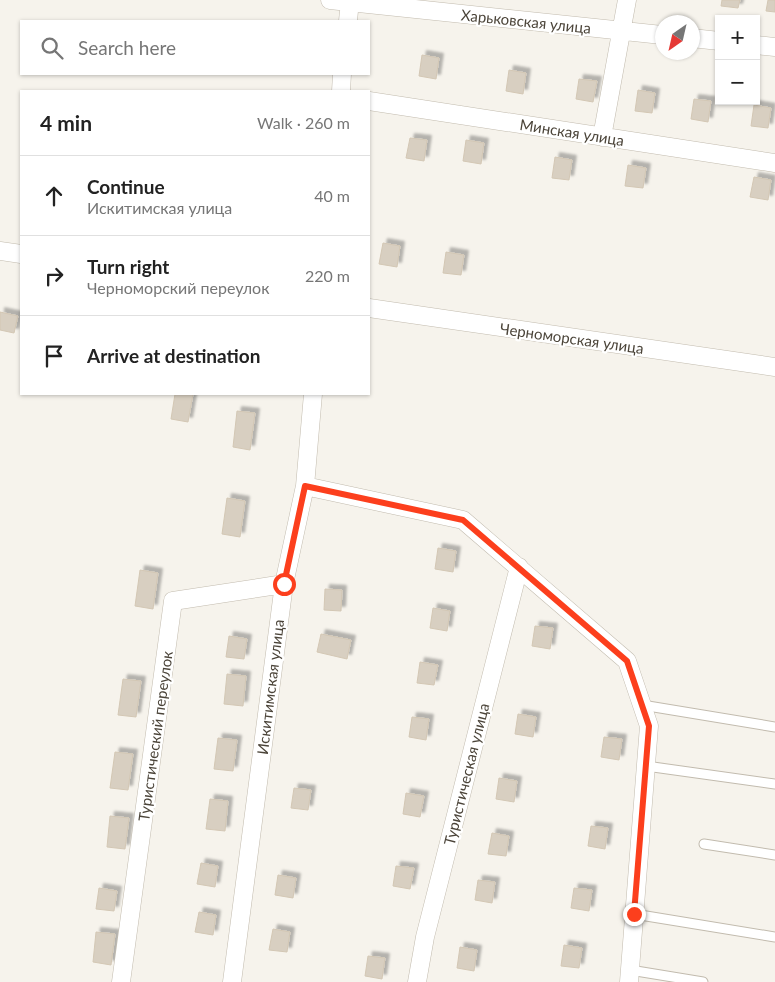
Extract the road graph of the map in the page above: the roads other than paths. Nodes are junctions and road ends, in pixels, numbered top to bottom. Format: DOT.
graph roads {
  1 [pos="330,0"];
  2 [pos="627,0"];
  3 [pos="350,1"];
  4 [pos="348,20"];
  5 [pos="622,31"];
  6 [pos="655,34"];
  7 [pos="700,39"];
  8 [pos="715,41"];
  9 [pos="760,45"];
  10 [pos="775,47"];
  11 [pos="342,75"];
  12 [pos="341,90"];
  13 [pos="370,101"];
  14 [pos="602,136"];
  15 [pos="775,163"];
  16 [pos="0,251"];
  17 [pos="20,254"];
  18 [pos="370,308"];
  19 [pos="775,368"];
  20 [pos="313,395"];
  21 [pos="305,486"];
  22 [pos="519,568"];
  23 [pos="284,584"];
  24 [pos="642,705"];
  25 [pos="775,727"];
  26 [pos="646,766"];
  27 [pos="775,784"];
  28 [pos="704,844"];
  29 [pos="775,855"];
  30 [pos="634,914"];
  31 [pos="775,937"];
  32 [pos="629,976"];
  33 [pos="121,982"];
  34 [pos="232,982"];
  35 [pos="417,982"];
  36 [pos="703,982"];
  1 -- 3 [label="street, Харьковская улица"];
  2 -- 5 [label="street"];
  3 -- 4 [label="street"];
  3 -- 5 [label="street, Харьковская улица"];
  5 -- 6 [label="street, Харьковская улица"];
  5 -- 14 [label="street"];
  7 -- 8 [label="street"];
  9 -- 10 [label="street"];
  11 -- 12 [label="street"];
  13 -- 14 [label="street, Минская улица"];
  14 -- 15 [label="street, Минская улица"];
  16 -- 17 [label="street"];
  18 -- 19 [label="street, Черноморская улица"];
  20 -- 21 [label="street, Искитимская улица"];
  21 -- 22 [label="street"];
  21 -- 23 [label="street, Искитимская улица"];
  22 -- 24 [label="street"];
  22 -- 35 [label="street, Туристическая улица"];
  23 -- 33 [label="street, Туристический переулок"];
  23 -- 34 [label="street, Искитимская улица"];
  24 -- 25 [label="lane"];
  24 -- 26 [label="street"];
  26 -- 27 [label="lane"];
  26 -- 30 [label="street"];
  28 -- 29 [label="lane"];
  30 -- 31 [label="lane"];
  30 -- 32 [label="street"];
  32 -- 36 [label="lane"];
}
